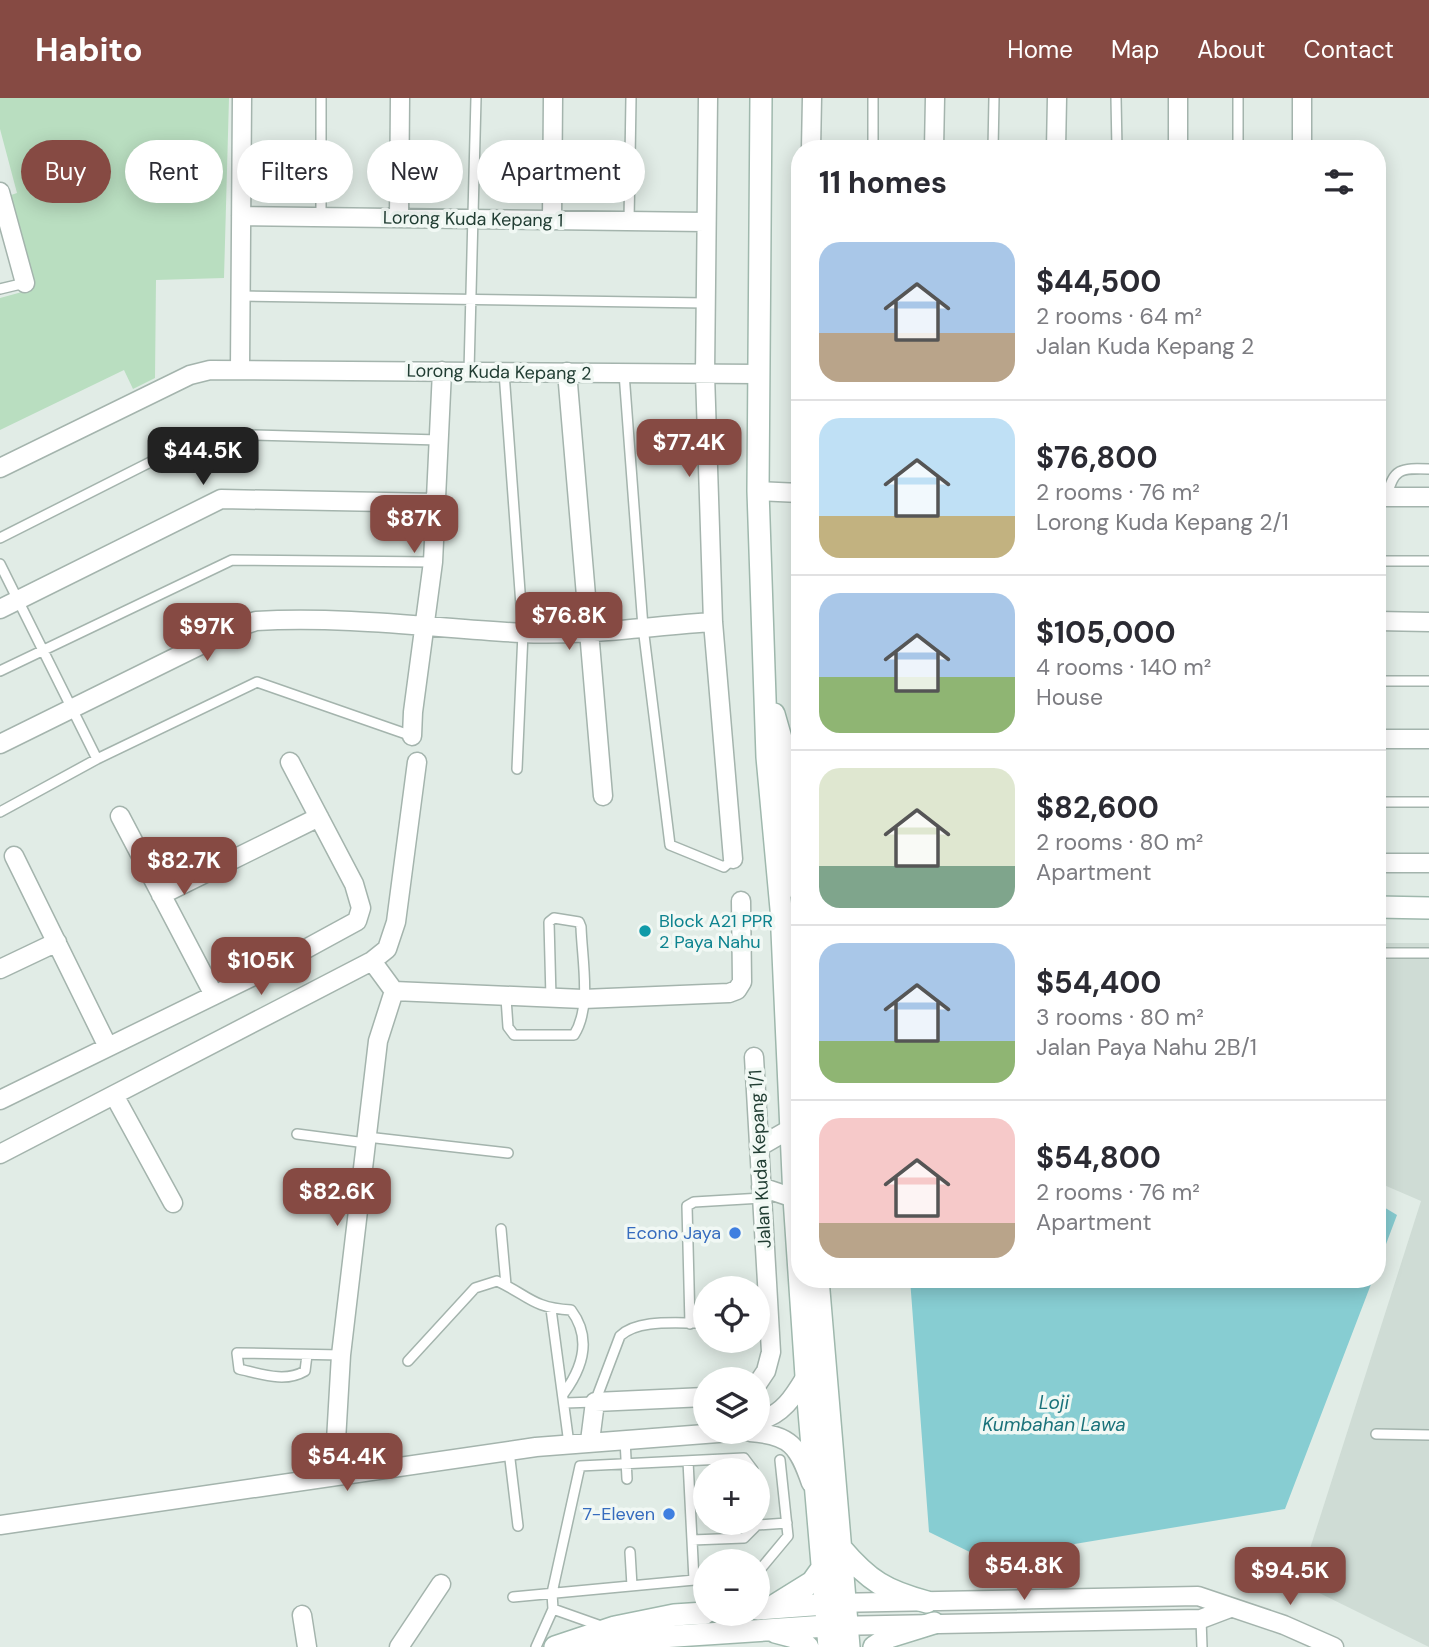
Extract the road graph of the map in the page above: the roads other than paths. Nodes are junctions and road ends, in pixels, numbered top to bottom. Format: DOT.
graph roads {
  1 [pos="242,98"];
  2 [pos="321,98"];
  3 [pos="400,98"];
  4 [pos="476,98"];
  5 [pos="554,98"];
  6 [pos="631,98"];
  7 [pos="708,98"];
  8 [pos="761,98"];
  9 [pos="812,98"];
  10 [pos="873,98"];
  11 [pos="935,98"];
  12 [pos="994,98"];
  13 [pos="1057,98"];
  14 [pos="1116,98"];
  15 [pos="1178,98"];
  16 [pos="1238,98"];
  17 [pos="1302,98"];
  18 [pos="811,140"];
  19 [pos="873,140"];
  20 [pos="934,140"];
  21 [pos="993,140"];
  22 [pos="1056,140"];
  23 [pos="1116,140"];
  24 [pos="1178,140"];
  25 [pos="1238,140"];
  26 [pos="1302,140"];
  27 [pos="0,192"];
  28 [pos="241,216"];
  29 [pos="321,217"];
  30 [pos="399,218"];
  31 [pos="474,219"];
  32 [pos="552,220"];
  33 [pos="629,221"];
  34 [pos="705,222"];
  35 [pos="25,283"];
  36 [pos="0,289"];
  37 [pos="240,296"];
  38 [pos="471,300"];
  39 [pos="705,303"];
  40 [pos="240,369"];
  41 [pos="442,371"];
  42 [pos="469,371"];
  43 [pos="505,372"];
  44 [pos="567,372"];
  45 [pos="624,373"];
  46 [pos="705,374"];
  47 [pos="758,374"];
  48 [pos="441,440"];
  49 [pos="0,468"];
  50 [pos="1429,469"];
  51 [pos="1386,489"];
  52 [pos="758,491"];
  53 [pos="791,492"];
  54 [pos="1386,497"];
  55 [pos="1429,497"];
  56 [pos="438,503"];
  57 [pos="0,538"];
  58 [pos="1386,561"];
  59 [pos="1429,561"];
  60 [pos="433,562"];
  61 [pos="0,564"];
  62 [pos="18,600"];
  63 [pos="0,609"];
  64 [pos="1386,621"];
  65 [pos="713,622"];
  66 [pos="1429,622"];
  67 [pos="424,625"];
  68 [pos="643,626"];
  69 [pos="523,633"];
  70 [pos="589,633"];
  71 [pos="43,650"];
  72 [pos="0,671"];
  73 [pos="1386,681"];
  74 [pos="1429,681"];
  75 [pos="72,708"];
  76 [pos="412,736"];
  77 [pos="1386,739"];
  78 [pos="1429,739"];
  79 [pos="0,744"];
  80 [pos="97,760"];
  81 [pos="290,762"];
  82 [pos="417,762"];
  83 [pos="517,769"];
  84 [pos="603,796"];
  85 [pos="1386,802"];
  86 [pos="1429,802"];
  87 [pos="0,812"];
  88 [pos="120,816"];
  89 [pos="319,817"];
  90 [pos="14,856"];
  91 [pos="733,859"];
  92 [pos="1386,863"];
  93 [pos="1429,863"];
  94 [pos="791,876"];
  95 [pos="161,895"];
  96 [pos="741,901"];
  97 [pos="1386,907"];
  98 [pos="1429,908"];
  99 [pos="790,909"];
  100 [pos="57,942"];
  101 [pos="1386,953"];
  102 [pos="1429,953"];
  103 [pos="372,961"];
  104 [pos="0,969"];
  105 [pos="394,991"];
  106 [pos="214,995"];
  107 [pos="506,998"];
  108 [pos="551,998"];
  109 [pos="583,999"];
  110 [pos="108,1047"];
  111 [pos="754,1057"];
  112 [pos="114,1095"];
  113 [pos="0,1100"];
  114 [pos="790,1129"];
  115 [pos="297,1134"];
  116 [pos="367,1140"];
  117 [pos="791,1146"];
  118 [pos="759,1147"];
  119 [pos="508,1153"];
  120 [pos="0,1154"];
  121 [pos="762,1193"];
  122 [pos="791,1198"];
  123 [pos="173,1203"];
  124 [pos="501,1228"];
  125 [pos="763,1276"];
  126 [pos="506,1285"];
  127 [pos="800,1288"];
  128 [pos="819,1288"];
  129 [pos="551,1309"];
  130 [pos="690,1324"];
  131 [pos="693,1324"];
  132 [pos="307,1355"];
  133 [pos="341,1355"];
  134 [pos="408,1361"];
  135 [pos="806,1376"];
  136 [pos="565,1398"];
  137 [pos="693,1398"];
  138 [pos="595,1402"];
  139 [pos="770,1416"];
  140 [pos="693,1432"];
  141 [pos="1377,1434"];
  142 [pos="1429,1435"];
  143 [pos="770,1436"];
  144 [pos="625,1438"];
  145 [pos="590,1441"];
  146 [pos="569,1444"];
  147 [pos="509,1451"];
  148 [pos="780,1460"];
  149 [pos="688,1461"];
  150 [pos="693,1461"];
  151 [pos="626,1464"];
  152 [pos="334,1475"];
  153 [pos="627,1479"];
  154 [pos="817,1500"];
  155 [pos="787,1522"];
  156 [pos="770,1523"];
  157 [pos="0,1525"];
  158 [pos="518,1525"];
  159 [pos="747,1535"];
  160 [pos="692,1540"];
  161 [pos="841,1548"];
  162 [pos="630,1552"];
  163 [pos="770,1558"];
  164 [pos="693,1560"];
  165 [pos="822,1568"];
  166 [pos="693,1580"];
  167 [pos="442,1584"];
  168 [pos="632,1586"];
  169 [pos="552,1593"];
  170 [pos="513,1597"];
  171 [pos="927,1602"];
  172 [pos="835,1603"];
  173 [pos="770,1605"];
  174 [pos="770,1608"];
  175 [pos="1230,1608"];
  176 [pos="553,1609"];
  177 [pos="693,1614"];
  178 [pos="302,1615"];
  179 [pos="1201,1619"];
  180 [pos="933,1623"];
  181 [pos="615,1627"];
  182 [pos="766,1630"];
  183 [pos="834,1633"];
  184 [pos="588,1637"];
  185 [pos="307,1647"];
  186 [pos="399,1647"];
  187 [pos="536,1647"];
  188 [pos="555,1647"];
  189 [pos="807,1647"];
  190 [pos="849,1647"];
  191 [pos="874,1647"];
  192 [pos="1202,1647"];
  193 [pos="1334,1647"];
  1 -- 28 [label="street"];
  2 -- 29 [label="lane"];
  3 -- 30 [label="street"];
  4 -- 31 [label="lane"];
  5 -- 32 [label="street"];
  6 -- 33 [label="lane"];
  7 -- 34 [label="street"];
  8 -- 47 [label="main road"];
  9 -- 18 [label="street"];
  10 -- 19 [label="lane"];
  11 -- 20 [label="street"];
  12 -- 21 [label="lane"];
  13 -- 22 [label="street"];
  14 -- 23 [label="lane"];
  15 -- 24 [label="street"];
  16 -- 25 [label="lane"];
  17 -- 26 [label="street"];
  27 -- 35 [label="street"];
  28 -- 29 [label="street, Lorong Kuda Kepang 1"];
  28 -- 37 [label="street"];
  29 -- 30 [label="street, Lorong Kuda Kepang 1"];
  30 -- 31 [label="street, Lorong Kuda Kepang 1"];
  31 -- 32 [label="street, Lorong Kuda Kepang 1"];
  31 -- 38 [label="lane"];
  32 -- 33 [label="street, Lorong Kuda Kepang 1"];
  33 -- 34 [label="street, Lorong Kuda Kepang 1"];
  34 -- 39 [label="street"];
  35 -- 36 [label="lane"];
  37 -- 38 [label="lane"];
  37 -- 40 [label="street"];
  38 -- 39 [label="lane"];
  38 -- 42 [label="lane"];
  39 -- 46 [label="street"];
  40 -- 41 [label="street, Lorong Kuda Kepang 2"];
  40 -- 49 [label="street, Lorong Kuda Kepang 2"];
  41 -- 42 [label="street, Lorong Kuda Kepang 2"];
  41 -- 48 [label="street"];
  42 -- 43 [label="street, Lorong Kuda Kepang 2"];
  43 -- 44 [label="street, Lorong Kuda Kepang 2"];
  43 -- 69 [label="lane"];
  44 -- 45 [label="street, Lorong Kuda Kepang 2"];
  44 -- 70 [label="street"];
  45 -- 46 [label="street, Lorong Kuda Kepang 2"];
  45 -- 68 [label="lane"];
  46 -- 47 [label="street, Lorong Kuda Kepang 2"];
  46 -- 65 [label="street"];
  47 -- 52 [label="main road"];
  48 -- 56 [label="street"];
  48 -- 57 [label="lane"];
  50 -- 51 [label="lane"];
  52 -- 53 [label="street"];
  52 -- 94 [label="main road"];
  54 -- 55 [label="street"];
  56 -- 60 [label="street"];
  56 -- 62 [label="street"];
  58 -- 59 [label="lane"];
  60 -- 67 [label="street"];
  60 -- 71 [label="lane"];
  61 -- 62 [label="lane"];
  62 -- 63 [label="street"];
  62 -- 71 [label="lane"];
  64 -- 66 [label="street"];
  65 -- 68 [label="street"];
  65 -- 91 [label="street"];
  67 -- 69 [label="street"];
  67 -- 75 [label="street"];
  67 -- 76 [label="street"];
  68 -- 70 [label="street"];
  68 -- 91 [label="lane"];
  69 -- 70 [label="street"];
  69 -- 83 [label="lane"];
  70 -- 84 [label="street"];
  71 -- 72 [label="lane"];
  71 -- 75 [label="lane"];
  73 -- 74 [label="lane"];
  75 -- 79 [label="street"];
  75 -- 80 [label="lane"];
  76 -- 80 [label="lane"];
  77 -- 78 [label="street"];
  80 -- 87 [label="lane"];
  81 -- 89 [label="street"];
  82 -- 103 [label="street"];
  85 -- 86 [label="lane"];
  88 -- 95 [label="street"];
  89 -- 95 [label="street"];
  89 -- 106 [label="street"];
  90 -- 100 [label="street"];
  92 -- 93 [label="street"];
  95 -- 106 [label="street"];
  96 -- 109 [label="street"];
  97 -- 98 [label="main road"];
  99 -- 114 [label="main road"];
  100 -- 104 [label="street"];
  100 -- 110 [label="street"];
  101 -- 102 [label="lane"];
  103 -- 105 [label="street"];
  103 -- 112 [label="street"];
  105 -- 107 [label="street"];
  105 -- 116 [label="street"];
  106 -- 110 [label="street"];
  107 -- 108 [label="street"];
  107 -- 109 [label="lane"];
  108 -- 109 [label="street"];
  108 -- 109 [label="lane"];
  110 -- 113 [label="street"];
  111 -- 118 [label="street, Jalan Kuda Kepang 1/1"];
  112 -- 120 [label="street"];
  112 -- 123 [label="street"];
  114 -- 117 [label="main road"];
  114 -- 118 [label="street"];
  115 -- 116 [label="lane"];
  116 -- 119 [label="lane"];
  116 -- 133 [label="street"];
  118 -- 121 [label="street, Jalan Kuda Kepang 1/1"];
  121 -- 122 [label="street"];
  121 -- 125 [label="street, Jalan Kuda Kepang 1/1"];
  121 -- 130 [label="lane"];
  124 -- 126 [label="lane"];
  126 -- 129 [label="lane"];
  126 -- 134 [label="lane"];
  127 -- 135 [label="main road"];
  128 -- 161 [label="main road"];
  129 -- 136 [label="lane"];
  129 -- 136 [label="lane"];
  130 -- 131 [label="lane"];
  130 -- 138 [label="lane"];
  132 -- 132 [label="lane"];
  132 -- 133 [label="lane"];
  133 -- 152 [label="street"];
  135 -- 139 [label="street"];
  135 -- 154 [label="main road"];
  136 -- 138 [label="lane"];
  136 -- 146 [label="lane"];
  137 -- 138 [label="street"];
  138 -- 145 [label="street"];
  140 -- 144 [label="street"];
  141 -- 142 [label="lane"];
  143 -- 154 [label="street"];
  144 -- 145 [label="street"];
  144 -- 151 [label="lane"];
  145 -- 146 [label="street"];
  146 -- 147 [label="street"];
  147 -- 152 [label="street"];
  147 -- 158 [label="lane"];
  148 -- 155 [label="lane"];
  149 -- 150 [label="lane"];
  149 -- 151 [label="lane"];
  149 -- 160 [label="lane"];
  151 -- 153 [label="lane"];
  151 -- 169 [label="lane"];
  152 -- 157 [label="street"];
  154 -- 165 [label="main road"];
  155 -- 156 [label="lane"];
  155 -- 163 [label="lane"];
  159 -- 160 [label="lane"];
  160 -- 164 [label="lane"];
  161 -- 171 [label="main road"];
  161 -- 172 [label="main road"];
  162 -- 168 [label="lane"];
  165 -- 172 [label="main road"];
  165 -- 173 [label="main road"];
  166 -- 168 [label="lane"];
  167 -- 186 [label="street"];
  168 -- 169 [label="lane"];
  169 -- 170 [label="lane"];
  169 -- 176 [label="lane"];
  171 -- 172 [label="street"];
  171 -- 175 [label="street"];
  172 -- 174 [label="main road"];
  172 -- 183 [label="main road"];
  175 -- 179 [label="street"];
  175 -- 193 [label="street"];
  176 -- 181 [label="lane"];
  176 -- 187 [label="lane"];
  177 -- 181 [label="main road"];
  178 -- 185 [label="street"];
  179 -- 180 [label="street"];
  179 -- 192 [label="lane"];
  180 -- 183 [label="street"];
  180 -- 191 [label="main road"];
  181 -- 184 [label="main road"];
  182 -- 183 [label="main road"];
  182 -- 184 [label="main road"];
  182 -- 189 [label="main road"];
  183 -- 190 [label="main road"];
  184 -- 188 [label="main road"];
}
